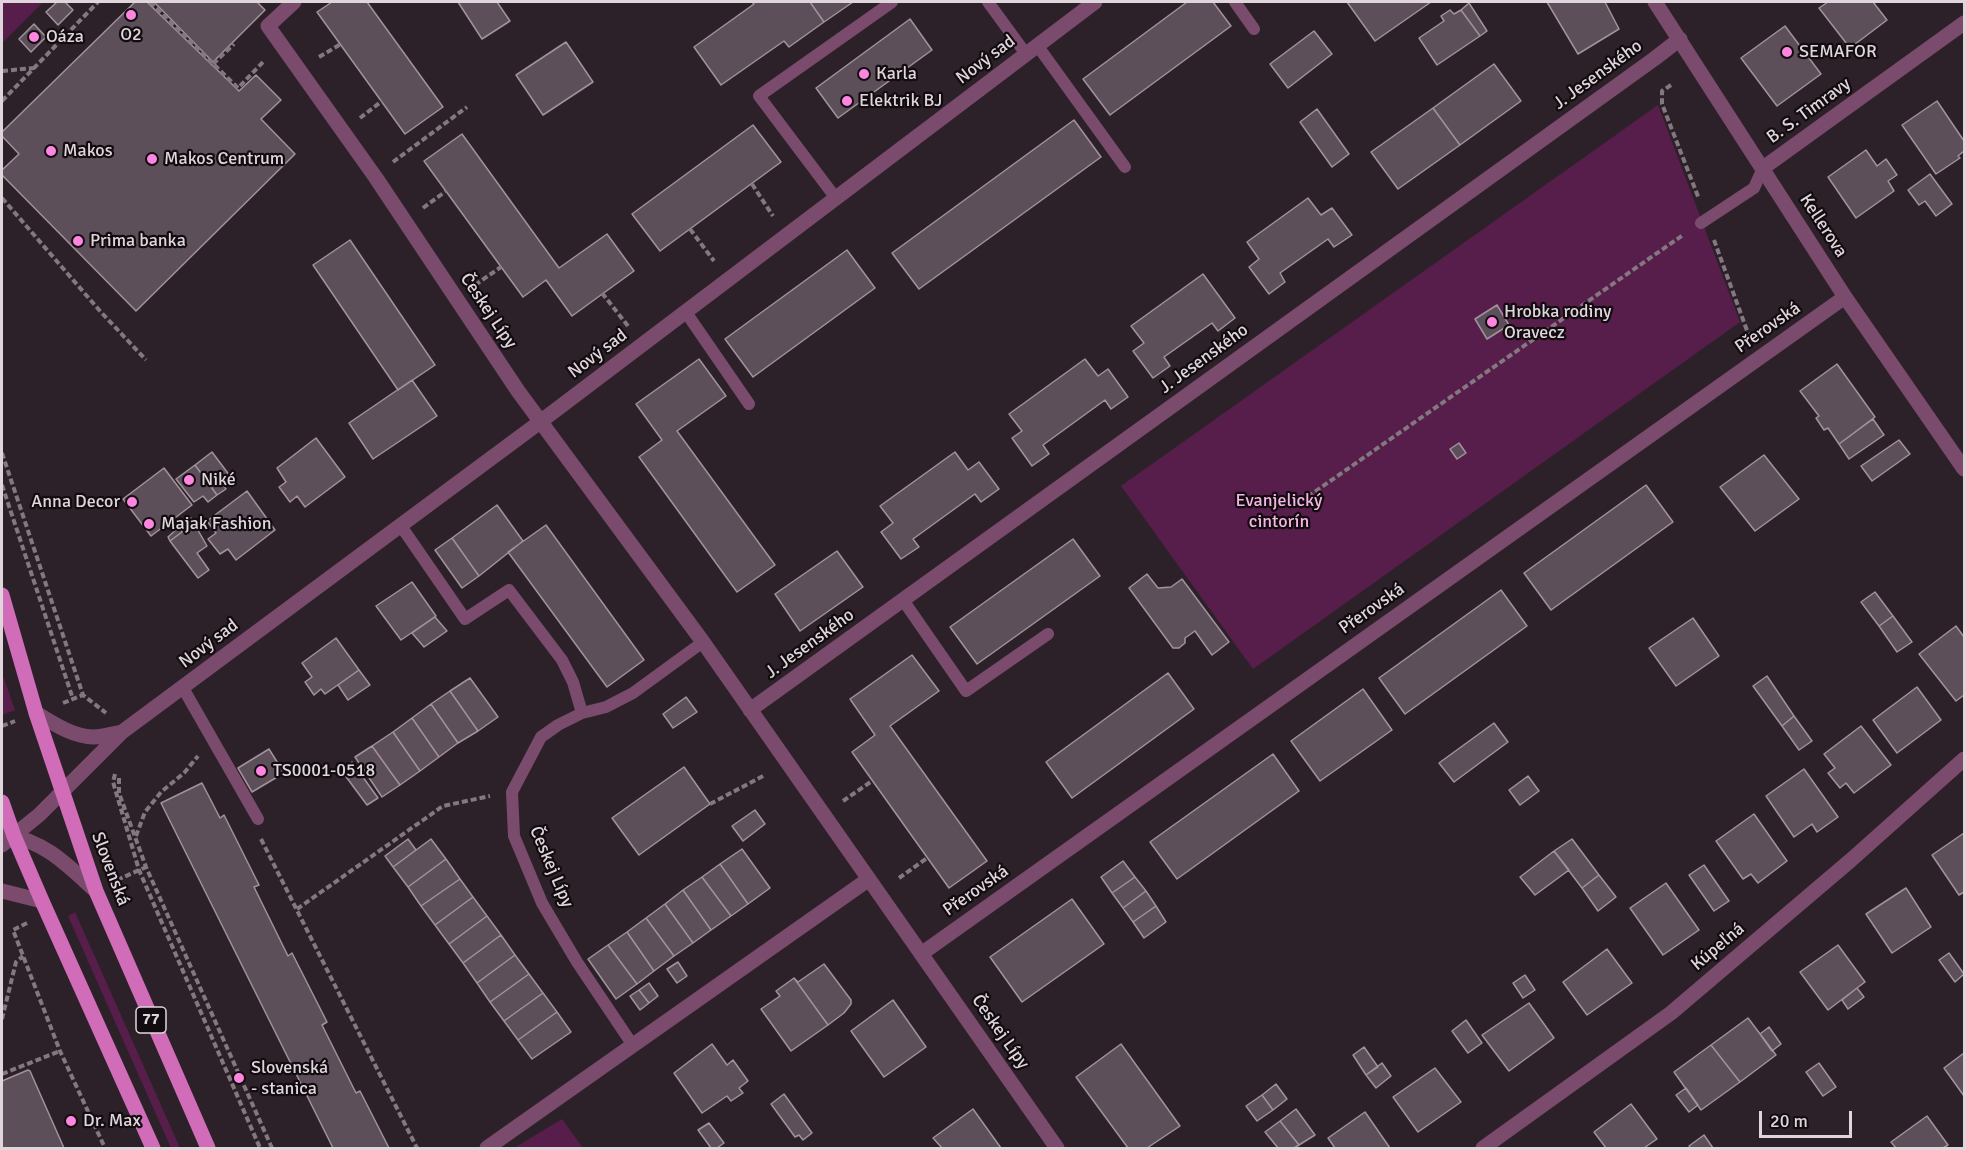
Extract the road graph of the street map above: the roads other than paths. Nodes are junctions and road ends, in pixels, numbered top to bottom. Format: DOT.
graph roads {
  1 [pos="294,2"];
  2 [pos="892,2"];
  3 [pos="988,2"];
  4 [pos="1095,2"];
  5 [pos="1234,2"];
  6 [pos="1655,2"];
  7 [pos="1965,22"];
  8 [pos="1254,29"];
  9 [pos="1680,39"];
  10 [pos="1032,50"];
  11 [pos="1125,167"];
  12 [pos="1763,168"];
  13 [pos="835,197"];
  14 [pos="1701,223"];
  15 [pos="1845,297"];
  16 [pos="686,311"];
  17 [pos="749,404"];
  18 [pos="540,422"];
  19 [pos="1965,468"];
  20 [pos="401,526"];
  21 [pos="2,595"];
  22 [pos="903,600"];
  23 [pos="1048,634"];
  24 [pos="703,642"];
  25 [pos="183,688"];
  26 [pos="750,710"];
  27 [pos="36,713"];
  28 [pos="582,713"];
  29 [pos="122,732"];
  30 [pos="1965,759"];
  31 [pos="61,794"];
  32 [pos="2,802"];
  33 [pos="255,815"];
  34 [pos="6,838"];
  35 [pos="868,879"];
  36 [pos="2,891"];
  37 [pos="96,891"];
  38 [pos="42,901"];
  39 [pos="921,954"];
  40 [pos="632,1044"];
  41 [pos="153,1149"];
  42 [pos="208,1149"];
  43 [pos="487,1149"];
  44 [pos="1057,1149"];
  45 [pos="1483,1149"];
  1 -- 18 [label="street, Českej Lípy"];
  2 -- 13 [label="lane"];
  3 -- 10 [label="lane"];
  4 -- 10 [label="street, Nový sad"];
  5 -- 8 [label="lane"];
  6 -- 9 [label="street, Kellerova"];
  7 -- 12 [label="street, B. S. Timravy"];
  9 -- 12 [label="street, Kellerova"];
  9 -- 22 [label="street, J. Jesenského"];
  10 -- 11 [label="lane"];
  10 -- 13 [label="street, Nový sad"];
  12 -- 14 [label="lane"];
  12 -- 15 [label="street, Kellerova"];
  13 -- 16 [label="street, Nový sad"];
  15 -- 19 [label="street, Kellerova"];
  15 -- 39 [label="street, Přerovská"];
  16 -- 17 [label="lane"];
  16 -- 18 [label="street, Nový sad"];
  18 -- 20 [label="street, Nový sad"];
  18 -- 24 [label="street, Českej Lípy"];
  20 -- 25 [label="street, Nový sad"];
  20 -- 28 [label="lane"];
  21 -- 27 [label="main road, Slovenská / 77"];
  22 -- 23 [label="lane"];
  22 -- 26 [label="street, J. Jesenského"];
  24 -- 26 [label="street, Českej Lípy"];
  24 -- 28 [label="lane"];
  25 -- 29 [label="street, Nový sad"];
  25 -- 33 [label="lane"];
  26 -- 35 [label="street, Českej Lípy"];
  27 -- 29 [label="street, Nový sad"];
  27 -- 31 [label="main road, Slovenská / 77"];
  28 -- 40 [label="lane, Českej Lípy"];
  29 -- 31 [label="street, Nový sad"];
  30 -- 45 [label="street, Kúpeľná"];
  31 -- 34 [label="street, Nový sad"];
  31 -- 37 [label="main road, Slovenská / 77"];
  32 -- 34 [label="main road"];
  34 -- 37 [label="street"];
  34 -- 38 [label="main road"];
  35 -- 39 [label="street, Českej Lípy"];
  35 -- 40 [label="street"];
  36 -- 38 [label="street"];
  37 -- 42 [label="main road, Slovenská / 77"];
  38 -- 41 [label="main road"];
  39 -- 44 [label="street, Českej Lípy"];
  40 -- 43 [label="street"];
}
